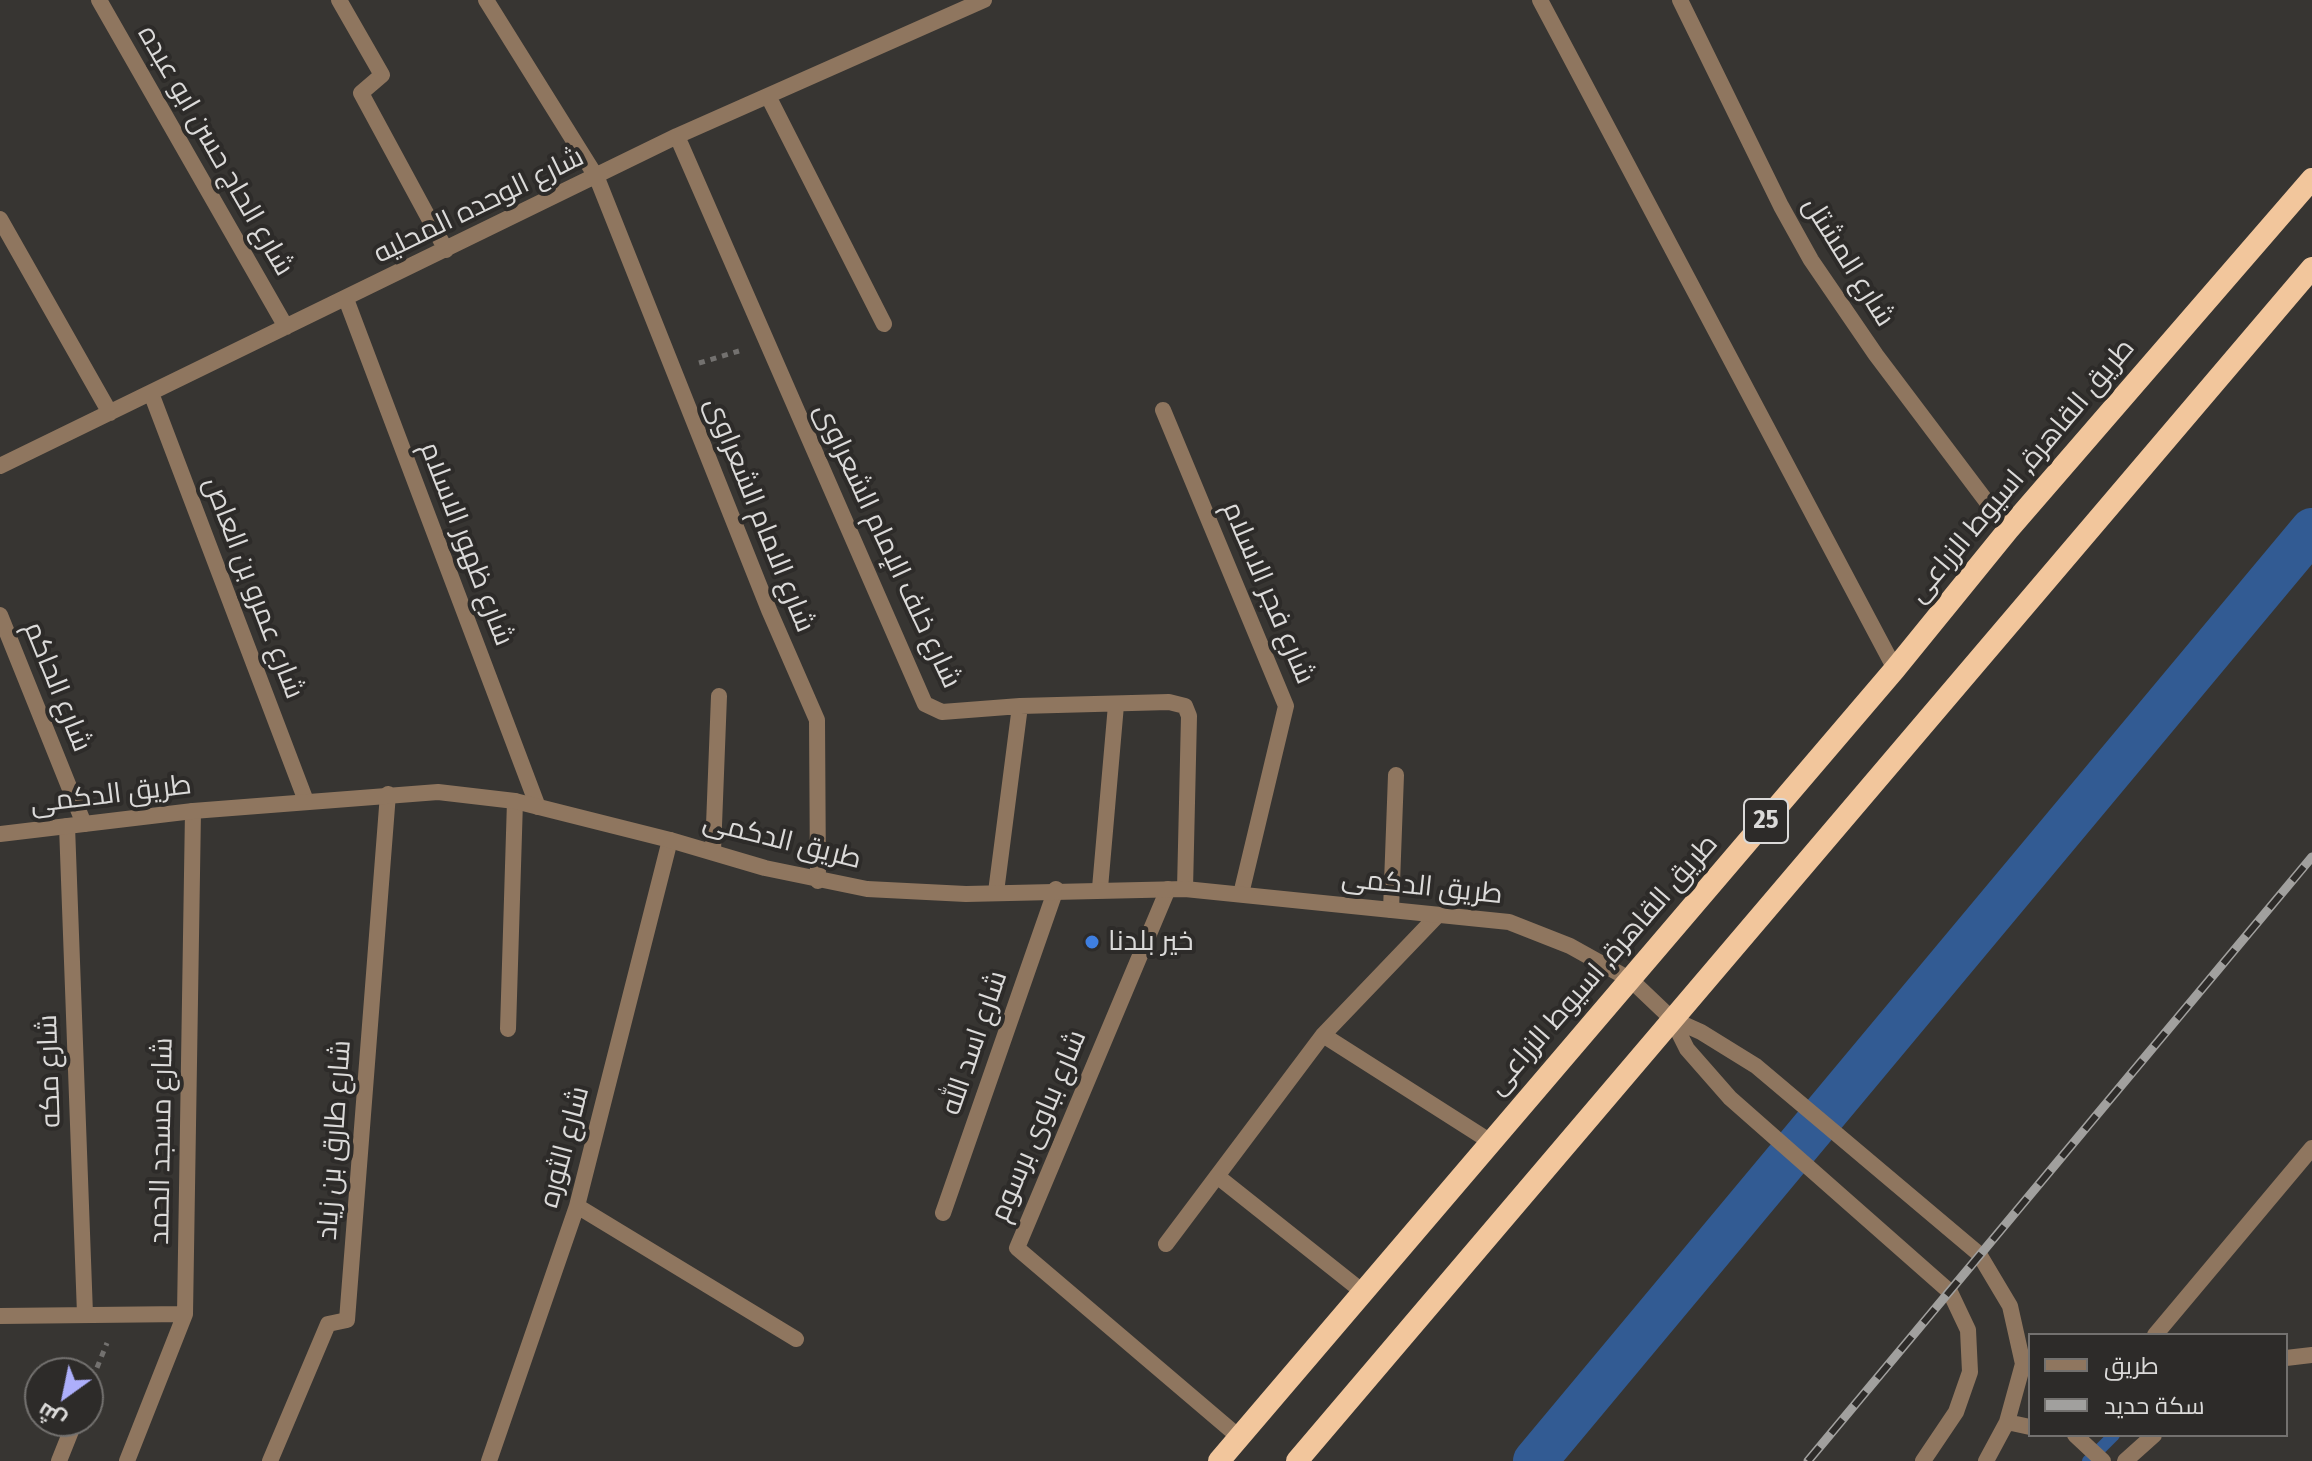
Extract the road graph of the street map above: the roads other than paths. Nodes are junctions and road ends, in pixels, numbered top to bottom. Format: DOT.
graph roads {
  1 [pos="99,0"];
  2 [pos="339,0"];
  3 [pos="486,0"];
  4 [pos="984,0"];
  5 [pos="1540,0"];
  6 [pos="1680,0"];
  7 [pos="768,96"];
  8 [pos="677,136"];
  9 [pos="597,178"];
  10 [pos="2312,179"];
  11 [pos="0,219"];
  12 [pos="446,250"];
  13 [pos="2312,268"];
  14 [pos="346,299"];
  15 [pos="884,324"];
  16 [pos="286,327"];
  17 [pos="151,393"];
  18 [pos="1163,410"];
  19 [pos="110,413"];
  20 [pos="0,466"];
  21 [pos="2008,530"];
  22 [pos="0,615"];
  23 [pos="1895,669"];
  24 [pos="719,696"];
  25 [pos="1116,705"];
  26 [pos="1020,706"];
  27 [pos="1396,775"];
  28 [pos="388,794"];
  29 [pos="306,801"];
  30 [pos="515,801"];
  31 [pos="538,807"];
  32 [pos="193,811"];
  33 [pos="76,825"];
  34 [pos="0,834"];
  35 [pos="670,840"];
  36 [pos="713,851"];
  37 [pos="818,881"];
  38 [pos="1100,888"];
  39 [pos="1056,889"];
  40 [pos="1177,889"];
  41 [pos="996,892"];
  42 [pos="1241,894"];
  43 [pos="1391,910"];
  44 [pos="1437,916"];
  45 [pos="1631,980"];
  46 [pos="1672,1019"];
  47 [pos="508,1029"];
  48 [pos="1323,1035"];
  49 [pos="1491,1142"];
  50 [pos="2312,1148"];
  51 [pos="1217,1176"];
  52 [pos="577,1206"];
  53 [pos="943,1213"];
  54 [pos="1166,1244"];
  55 [pos="1363,1292"];
  56 [pos="85,1314"];
  57 [pos="185,1314"];
  58 [pos="0,1316"];
  59 [pos="2157,1333"];
  60 [pos="796,1339"];
  61 [pos="2312,1355"];
  62 [pos="2288,1358"];
  63 [pos="2007,1422"];
  64 [pos="2028,1427"];
  65 [pos="69,1437"];
  66 [pos="1239,1437"];
  67 [pos="2152,1437"];
  68 [pos="2081,1441"];
  69 [pos="59,1461"];
  70 [pos="127,1461"];
  71 [pos="270,1461"];
  72 [pos="489,1461"];
  73 [pos="1219,1461"];
  74 [pos="1297,1461"];
  75 [pos="1923,1461"];
  76 [pos="1986,1461"];
  77 [pos="2102,1461"];
  78 [pos="2125,1461"];
  1 -- 16 [label="street, شارع الحاج حسن ابو عبده"];
  2 -- 12 [label="street"];
  3 -- 9 [label="street, شارع الامام الشعراوى"];
  4 -- 7 [label="street, شارع الوحده المحليه"];
  5 -- 23 [label="street"];
  6 -- 21 [label="street, شارع المشتل"];
  7 -- 8 [label="street, شارع الوحده المحليه"];
  7 -- 15 [label="street"];
  8 -- 9 [label="street, شارع الوحده المحليه"];
  8 -- 26 [label="street, شارع خلف الإمام الشعراوى"];
  9 -- 12 [label="street, شارع الوحده المحليه"];
  9 -- 37 [label="street, شارع الامام الشعراوى"];
  10 -- 21 [label="highway, طريق القاهرة, اسيوط الزراعى / 25"];
  11 -- 19 [label="street"];
  12 -- 14 [label="street, شارع الوحده المحليه"];
  13 -- 46 [label="highway, 25"];
  14 -- 16 [label="street, شارع الوحده المحليه"];
  14 -- 31 [label="street, شارع ظهور الاسلام"];
  16 -- 17 [label="street, شارع الوحده المحليه"];
  17 -- 19 [label="street, شارع الوحده المحليه"];
  17 -- 29 [label="street, شارع عمرو بن العاص"];
  18 -- 42 [label="street, شارع فجر الاسلام"];
  19 -- 20 [label="street, شارع الوحده المحليه"];
  21 -- 23 [label="highway, طريق القاهرة, اسيوط الزراعى / 25"];
  22 -- 33 [label="street, شارع الحاكم"];
  23 -- 45 [label="highway, طريق القاهرة, اسيوط الزراعى / 25"];
  24 -- 36 [label="street"];
  25 -- 26 [label="street, شارع خلف الإمام الشعراوى"];
  25 -- 38 [label="street"];
  25 -- 40 [label="street, شارع خلف الإمام الشعراوى"];
  26 -- 41 [label="street"];
  27 -- 43 [label="street"];
  28 -- 29 [label="street, طريق الدكمى"];
  28 -- 30 [label="street, طريق الدكمى"];
  28 -- 71 [label="street, شارع طارق بن زياد"];
  29 -- 32 [label="street, طريق الدكمى"];
  30 -- 31 [label="street, طريق الدكمى"];
  30 -- 47 [label="street"];
  31 -- 35 [label="street, طريق الدكمى"];
  32 -- 33 [label="street, طريق الدكمى"];
  32 -- 57 [label="street, شارع مسجد الحمد"];
  33 -- 34 [label="street, طريق الدكمى"];
  33 -- 56 [label="street, شارع مكه"];
  35 -- 36 [label="street, طريق الدكمى"];
  35 -- 52 [label="street, شارع الثوره"];
  36 -- 37 [label="street, طريق الدكمى"];
  37 -- 41 [label="street, طريق الدكمى"];
  38 -- 39 [label="street, طريق الدكمى"];
  38 -- 40 [label="street, طريق الدكمى"];
  39 -- 41 [label="street, طريق الدكمى"];
  39 -- 53 [label="street, شارع اسد الله"];
  40 -- 42 [label="street, طريق الدكمى"];
  40 -- 66 [label="street, شارع بباوى برسوم"];
  42 -- 43 [label="street, طريق الدكمى"];
  43 -- 44 [label="street, طريق الدكمى"];
  44 -- 45 [label="street, طريق الدكمى"];
  44 -- 48 [label="street"];
  45 -- 46 [label="street, طريق الدكمى"];
  45 -- 49 [label="highway, طريق القاهرة, اسيوط الزراعى / 25"];
  46 -- 63 [label="street"];
  46 -- 74 [label="highway, 25"];
  46 -- 75 [label="street"];
  48 -- 49 [label="street"];
  48 -- 51 [label="street"];
  49 -- 55 [label="highway, طريق القاهرة, اسيوط الزراعى / 25"];
  50 -- 59 [label="street"];
  51 -- 54 [label="street"];
  51 -- 55 [label="street"];
  52 -- 60 [label="street"];
  52 -- 72 [label="street, شارع الثوره"];
  55 -- 66 [label="highway, طريق القاهرة, اسيوط الزراعى / 25"];
  56 -- 57 [label="street"];
  56 -- 58 [label="street"];
  57 -- 70 [label="street, شارع مسجد الحمد"];
  61 -- 62 [label="street"];
  63 -- 64 [label="street"];
  63 -- 76 [label="street"];
  65 -- 69 [label="street"];
  66 -- 73 [label="highway, طريق القاهرة, اسيوط الزراعى / 25"];
  67 -- 78 [label="street"];
  68 -- 77 [label="street"];
}
